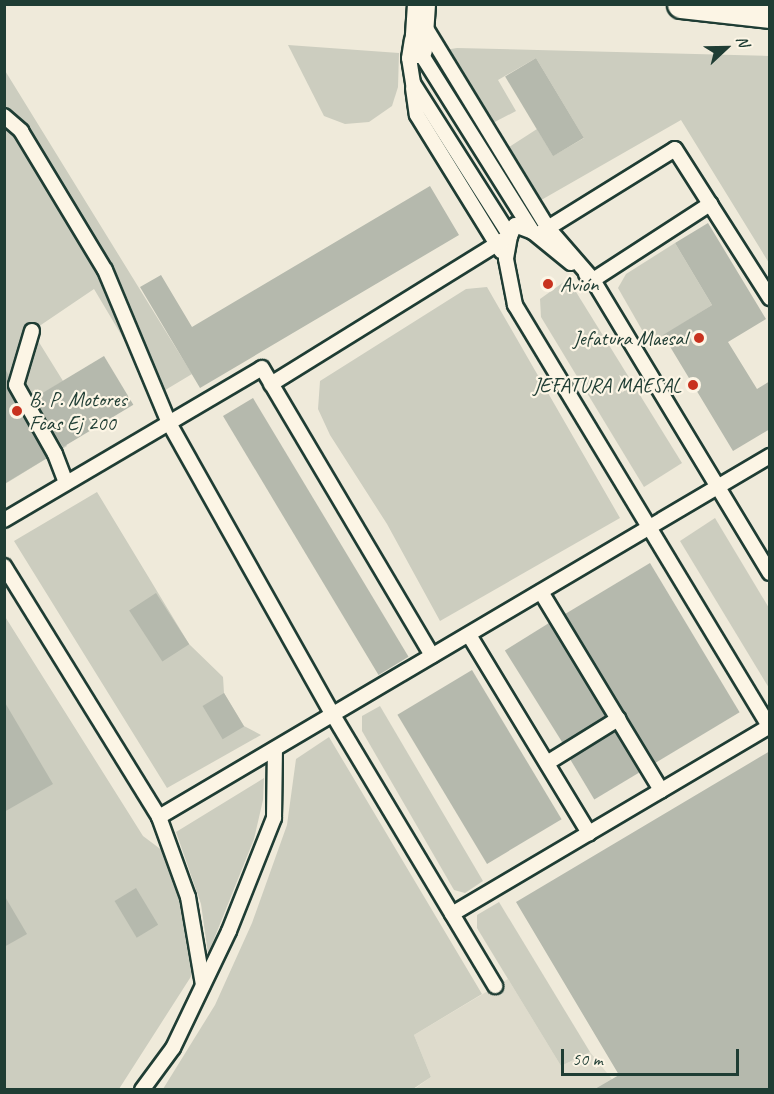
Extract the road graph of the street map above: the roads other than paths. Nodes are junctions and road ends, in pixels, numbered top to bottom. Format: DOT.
graph roads {
  1 [pos="681,4"];
  2 [pos="419,9"];
  3 [pos="770,14"];
  4 [pos="418,49"];
  5 [pos="412,83"];
  6 [pos="4,116"];
  7 [pos="710,204"];
  8 [pos="548,228"];
  9 [pos="534,234"];
  10 [pos="510,236"];
  11 [pos="506,259"];
  12 [pos="593,280"];
  13 [pos="770,298"];
  14 [pos="32,331"];
  15 [pos="272,384"];
  16 [pos="169,423"];
  17 [pos="770,456"];
  18 [pos="66,483"];
  19 [pos="718,486"];
  20 [pos="4,520"];
  21 [pos="649,529"];
  22 [pos="4,567"];
  23 [pos="770,573"];
  24 [pos="541,592"];
  25 [pos="469,635"];
  26 [pos="432,656"];
  27 [pos="333,715"];
  28 [pos="618,719"];
  29 [pos="769,727"];
  30 [pos="275,749"];
  31 [pos="546,763"];
  32 [pos="661,790"];
  33 [pos="159,817"];
  34 [pos="589,833"];
  35 [pos="452,914"];
  36 [pos="203,985"];
  37 [pos="495,986"];
  38 [pos="142,1089"];
  1 -- 3 [label="street"];
  2 -- 4 [label="street"];
  2 -- 5 [label="lane"];
  2 -- 8 [label="lane"];
  4 -- 9 [label="lane"];
  5 -- 10 [label="lane"];
  5 -- 11 [label="lane"];
  6 -- 16 [label="lane"];
  7 -- 8 [label="lane"];
  7 -- 12 [label="lane"];
  7 -- 13 [label="lane"];
  8 -- 9 [label="lane"];
  8 -- 12 [label="lane"];
  9 -- 10 [label="lane"];
  9 -- 12 [label="lane"];
  10 -- 11 [label="lane"];
  10 -- 15 [label="lane"];
  11 -- 21 [label="lane"];
  12 -- 19 [label="lane"];
  14 -- 18 [label="lane"];
  15 -- 16 [label="lane"];
  15 -- 26 [label="lane"];
  16 -- 18 [label="lane"];
  16 -- 27 [label="lane"];
  17 -- 19 [label="lane"];
  18 -- 20 [label="lane"];
  19 -- 21 [label="lane"];
  19 -- 23 [label="lane"];
  21 -- 24 [label="lane"];
  21 -- 29 [label="lane"];
  22 -- 33 [label="lane"];
  24 -- 25 [label="lane"];
  24 -- 28 [label="lane"];
  25 -- 26 [label="lane"];
  25 -- 31 [label="lane"];
  26 -- 27 [label="lane"];
  27 -- 30 [label="lane"];
  27 -- 35 [label="lane"];
  28 -- 31 [label="lane"];
  28 -- 32 [label="lane"];
  29 -- 32 [label="lane"];
  30 -- 33 [label="lane"];
  30 -- 36 [label="lane"];
  31 -- 34 [label="lane"];
  32 -- 34 [label="lane"];
  33 -- 36 [label="lane"];
  34 -- 35 [label="lane"];
  35 -- 37 [label="lane"];
  36 -- 38 [label="lane"];
}
